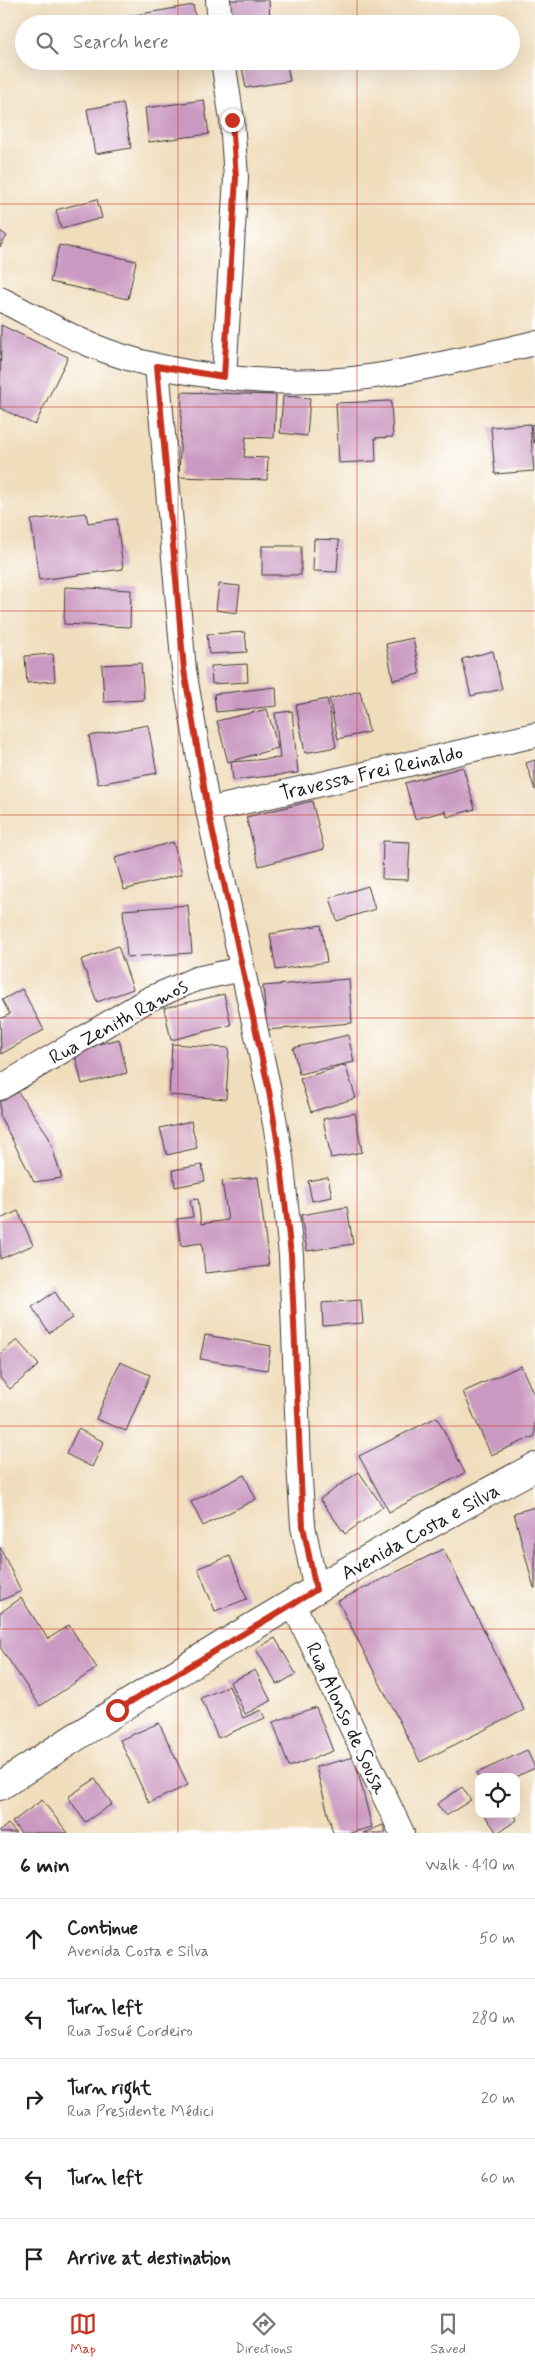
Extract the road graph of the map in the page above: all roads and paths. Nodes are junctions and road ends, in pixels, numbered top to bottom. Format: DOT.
graph roads {
  1 [pos="218,0"];
  2 [pos="219,15"];
  3 [pos="224,70"];
  4 [pos="0,299"];
  5 [pos="535,343"];
  6 [pos="157,366"];
  7 [pos="224,377"];
  8 [pos="535,736"];
  9 [pos="208,810"];
  10 [pos="242,969"];
  11 [pos="0,1088"];
  12 [pos="535,1467"];
  13 [pos="316,1590"];
  14 [pos="293,1604"];
  15 [pos="0,1786"];
  16 [pos="402,1833"];
  1 -- 2 [label="street"];
  3 -- 7 [label="street"];
  4 -- 6 [label="street"];
  5 -- 7 [label="street"];
  6 -- 7 [label="street"];
  6 -- 9 [label="street"];
  8 -- 9 [label="street, Travessa Frei Reinaldo"];
  9 -- 10 [label="street"];
  10 -- 11 [label="street, Rua Zenith Ramos"];
  10 -- 13 [label="street"];
  12 -- 13 [label="street, Avenida Costa e Silva"];
  13 -- 14 [label="street, Avenida Costa e Silva"];
  14 -- 15 [label="street, Avenida Costa e Silva"];
  14 -- 16 [label="street, Rua Alonso de Sousa"];
}
